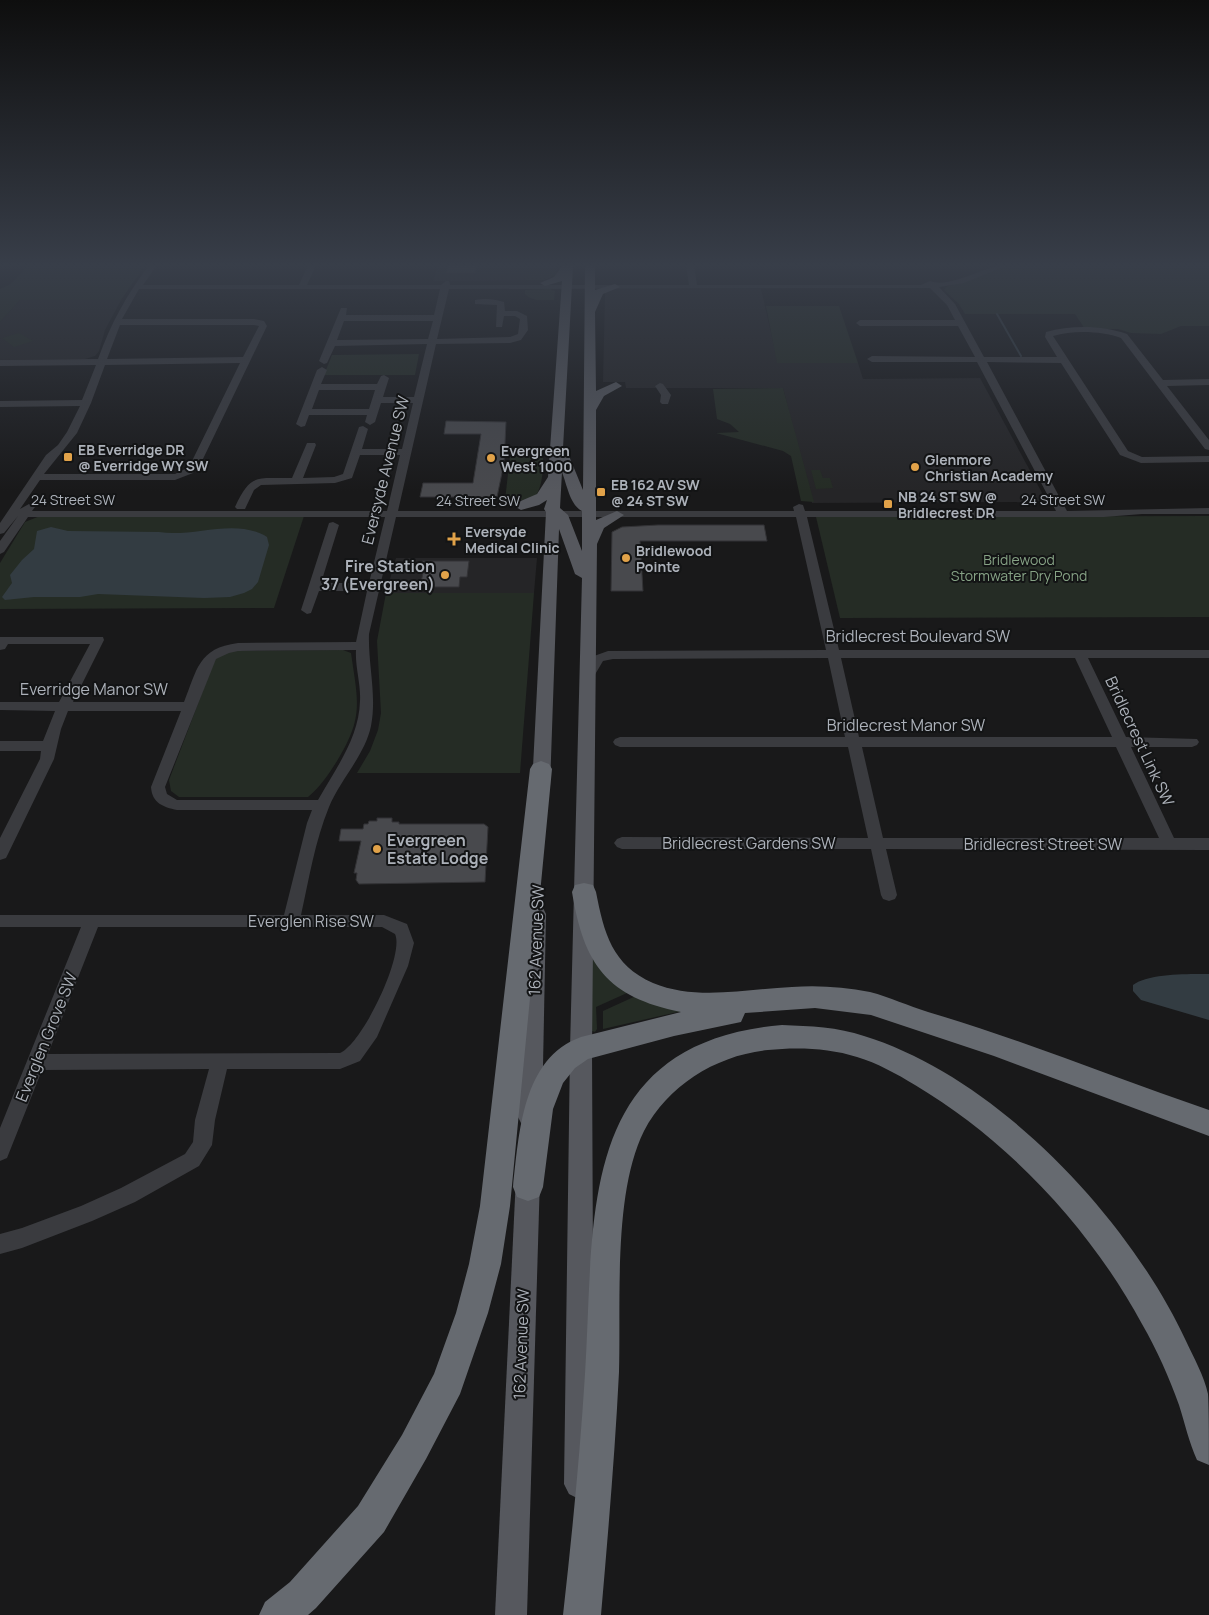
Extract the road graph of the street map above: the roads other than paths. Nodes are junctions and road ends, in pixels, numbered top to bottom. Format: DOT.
graph roads {
  1 [pos="109,340"];
  2 [pos="257,340"];
  3 [pos="346,340"];
  4 [pos="433,340"];
  5 [pos="564,340"];
  6 [pos="587,340"];
  7 [pos="971,340"];
  8 [pos="1051,340"];
  9 [pos="1129,340"];
  10 [pos="331,343"];
  11 [pos="563,344"];
  12 [pos="872,359"];
  13 [pos="247,360"];
  14 [pos="982,360"];
  15 [pos="1064,360"];
  16 [pos="101,362"];
  17 [pos="0,363"];
  18 [pos="581,379"];
  19 [pos="1160,382"];
  20 [pos="1209,382"];
  21 [pos="616,386"];
  22 [pos="660,386"];
  23 [pos="316,387"];
  24 [pos="560,397"];
  25 [pos="377,400"];
  26 [pos="419,400"];
  27 [pos="665,402"];
  28 [pos="86,403"];
  29 [pos="0,404"];
  30 [pos="589,411"];
  31 [pos="306,412"];
  32 [pos="373,412"];
  33 [pos="301,424"];
  34 [pos="557,443"];
  35 [pos="311,445"];
  36 [pos="1209,447"];
  37 [pos="60,451"];
  38 [pos="356,452"];
  39 [pos="406,452"];
  40 [pos="1209,459"];
  41 [pos="556,474"];
  42 [pos="36,477"];
  43 [pos="48,477"];
  44 [pos="297,480"];
  45 [pos="521,506"];
  46 [pos="241,507"];
  47 [pos="553,510"];
  48 [pos="589,510"];
  49 [pos="22,511"];
  50 [pos="392,511"];
  51 [pos="801,511"];
  52 [pos="1062,511"];
  53 [pos="1209,511"];
  54 [pos="617,515"];
  55 [pos="333,525"];
  56 [pos="0,531"];
  57 [pos="588,547"];
  58 [pos="0,550"];
  59 [pos="314,587"];
  60 [pos="374,587"];
  61 [pos="587,590"];
  62 [pos="307,610"];
  63 [pos="589,633"];
  64 [pos="0,646"];
  65 [pos="362,646"];
  66 [pos="628,654"];
  67 [pos="834,654"];
  68 [pos="1080,654"];
  69 [pos="1209,654"];
  70 [pos="588,675"];
  71 [pos="65,705"];
  72 [pos="0,706"];
  73 [pos="188,707"];
  74 [pos="620,742"];
  75 [pos="854,742"];
  76 [pos="1121,742"];
  77 [pos="1192,742"];
  78 [pos="0,746"];
  79 [pos="48,746"];
  80 [pos="541,770"];
  81 [pos="322,805"];
  82 [pos="622,843"];
  83 [pos="877,844"];
  84 [pos="1169,844"];
  85 [pos="1209,844"];
  86 [pos="0,854"];
  87 [pos="584,892"];
  88 [pos="888,895"];
  89 [pos="291,920"];
  90 [pos="0,921"];
  91 [pos="92,921"];
  92 [pos="912,1018"];
  93 [pos="581,1049"];
  94 [pos="36,1062"];
  95 [pos="220,1062"];
  96 [pos="1209,1123"];
  97 [pos="0,1152"];
  98 [pos="528,1187"];
  99 [pos="0,1244"];
  100 [pos="1209,1448"];
  101 [pos="278,1615"];
  102 [pos="511,1615"];
  103 [pos="578,1615"];
  104 [pos="582,1615"];
  1 -- 16 [label="street"];
  2 -- 13 [label="street"];
  3 -- 10 [label="street"];
  4 -- 26 [label="street, Eversyde Avenue SW"];
  5 -- 11 [label="main road, 162 Avenue SW"];
  6 -- 18 [label="main road, 162 Avenue SW"];
  7 -- 14 [label="street"];
  8 -- 15 [label="street"];
  9 -- 19 [label="street"];
  10 -- 23 [label="street"];
  11 -- 18 [label="main road"];
  11 -- 24 [label="main road, 162 Avenue SW"];
  12 -- 14 [label="street"];
  13 -- 16 [label="street"];
  13 -- 43 [label="street"];
  14 -- 15 [label="street"];
  14 -- 52 [label="street"];
  15 -- 40 [label="street"];
  16 -- 17 [label="street"];
  16 -- 28 [label="street"];
  18 -- 24 [label="main road"];
  18 -- 30 [label="main road, 162 Avenue SW"];
  19 -- 20 [label="street"];
  19 -- 36 [label="street"];
  21 -- 30 [label="main road"];
  22 -- 27 [label="street"];
  23 -- 25 [label="street"];
  23 -- 31 [label="street"];
  24 -- 34 [label="main road, 162 Avenue SW"];
  25 -- 26 [label="street"];
  25 -- 32 [label="street"];
  26 -- 39 [label="street, Eversyde Avenue SW"];
  28 -- 29 [label="street"];
  28 -- 37 [label="street"];
  30 -- 48 [label="main road, 162 Avenue SW"];
  31 -- 32 [label="street"];
  31 -- 33 [label="street"];
  32 -- 38 [label="street"];
  34 -- 41 [label="main road, 162 Avenue SW"];
  34 -- 48 [label="main road"];
  35 -- 44 [label="street"];
  37 -- 42 [label="street"];
  37 -- 43 [label="street"];
  38 -- 39 [label="street"];
  38 -- 44 [label="street"];
  39 -- 50 [label="street, Eversyde Avenue SW"];
  41 -- 45 [label="main road"];
  41 -- 47 [label="main road, 162 Avenue SW"];
  42 -- 43 [label="street"];
  42 -- 49 [label="street"];
  43 -- 49 [label="street"];
  44 -- 46 [label="street"];
  45 -- 47 [label="street, 24 Street SW"];
  45 -- 50 [label="street, 24 Street SW"];
  46 -- 49 [label="street, 24 Street SW"];
  46 -- 50 [label="street, 24 Street SW"];
  47 -- 48 [label="street, 24 Street SW"];
  47 -- 50 [label="street, 24 Street SW"];
  47 -- 61 [label="main road"];
  47 -- 80 [label="main road, 162 Avenue SW"];
  48 -- 51 [label="street, 24 Street SW"];
  48 -- 54 [label="street, 24 Street SW"];
  48 -- 57 [label="main road, 162 Avenue SW"];
  49 -- 50 [label="street, 24 Street SW"];
  49 -- 56 [label="street"];
  49 -- 58 [label="street"];
  50 -- 60 [label="street, Eversyde Avenue SW"];
  51 -- 52 [label="street, 24 Street SW"];
  51 -- 54 [label="street, 24 Street SW"];
  51 -- 67 [label="street"];
  52 -- 53 [label="street, 24 Street SW"];
  54 -- 57 [label="main road"];
  55 -- 59 [label="street"];
  57 -- 61 [label="main road, 162 Avenue SW"];
  59 -- 60 [label="street"];
  59 -- 62 [label="street"];
  60 -- 65 [label="street, Eversyde Avenue SW"];
  61 -- 63 [label="main road, 162 Avenue SW"];
  63 -- 66 [label="street"];
  63 -- 70 [label="main road, 162 Avenue SW"];
  64 -- 71 [label="street"];
  65 -- 73 [label="street"];
  65 -- 81 [label="street, Eversyde Avenue SW"];
  66 -- 67 [label="street, Bridlecrest Boulevard SW"];
  66 -- 70 [label="street"];
  67 -- 68 [label="street, Bridlecrest Boulevard SW"];
  67 -- 75 [label="street"];
  68 -- 69 [label="street, Bridlecrest Boulevard SW"];
  68 -- 76 [label="street, Bridlecrest Link SW"];
  70 -- 87 [label="main road, 162 Avenue SW"];
  71 -- 72 [label="street, Everridge Manor SW"];
  71 -- 73 [label="street, Everridge Manor SW"];
  71 -- 79 [label="street"];
  73 -- 81 [label="street"];
  74 -- 75 [label="street, Bridlecrest Manor SW"];
  75 -- 76 [label="street, Bridlecrest Manor SW"];
  75 -- 83 [label="street"];
  76 -- 77 [label="street, Bridlecrest Manor SW"];
  76 -- 84 [label="street, Bridlecrest Link SW"];
  78 -- 79 [label="street"];
  79 -- 86 [label="street"];
  80 -- 98 [label="main road, 162 Avenue SW"];
  80 -- 101 [label="highway"];
  81 -- 89 [label="street, Eversyde Avenue SW"];
  82 -- 83 [label="street, Bridlecrest Gardens SW"];
  83 -- 84 [label="street, Bridlecrest Street SW"];
  83 -- 88 [label="street"];
  84 -- 85 [label="street, Bridlecrest Street SW"];
  87 -- 92 [label="highway"];
  87 -- 93 [label="main road, 162 Avenue SW"];
  89 -- 91 [label="street, Everglen Rise SW"];
  89 -- 95 [label="street, Everglen Rise SW"];
  90 -- 91 [label="street, Everglen Rise SW"];
  91 -- 94 [label="street, Everglen Grove SW"];
  92 -- 93 [label="highway"];
  92 -- 96 [label="highway"];
  93 -- 98 [label="highway"];
  93 -- 103 [label="main road, 162 Avenue SW"];
  94 -- 95 [label="street, Everglen Rise SW"];
  94 -- 97 [label="street, Everglen Grove SW"];
  95 -- 99 [label="street"];
  98 -- 102 [label="main road, 162 Avenue SW"];
  100 -- 104 [label="highway"];
}
